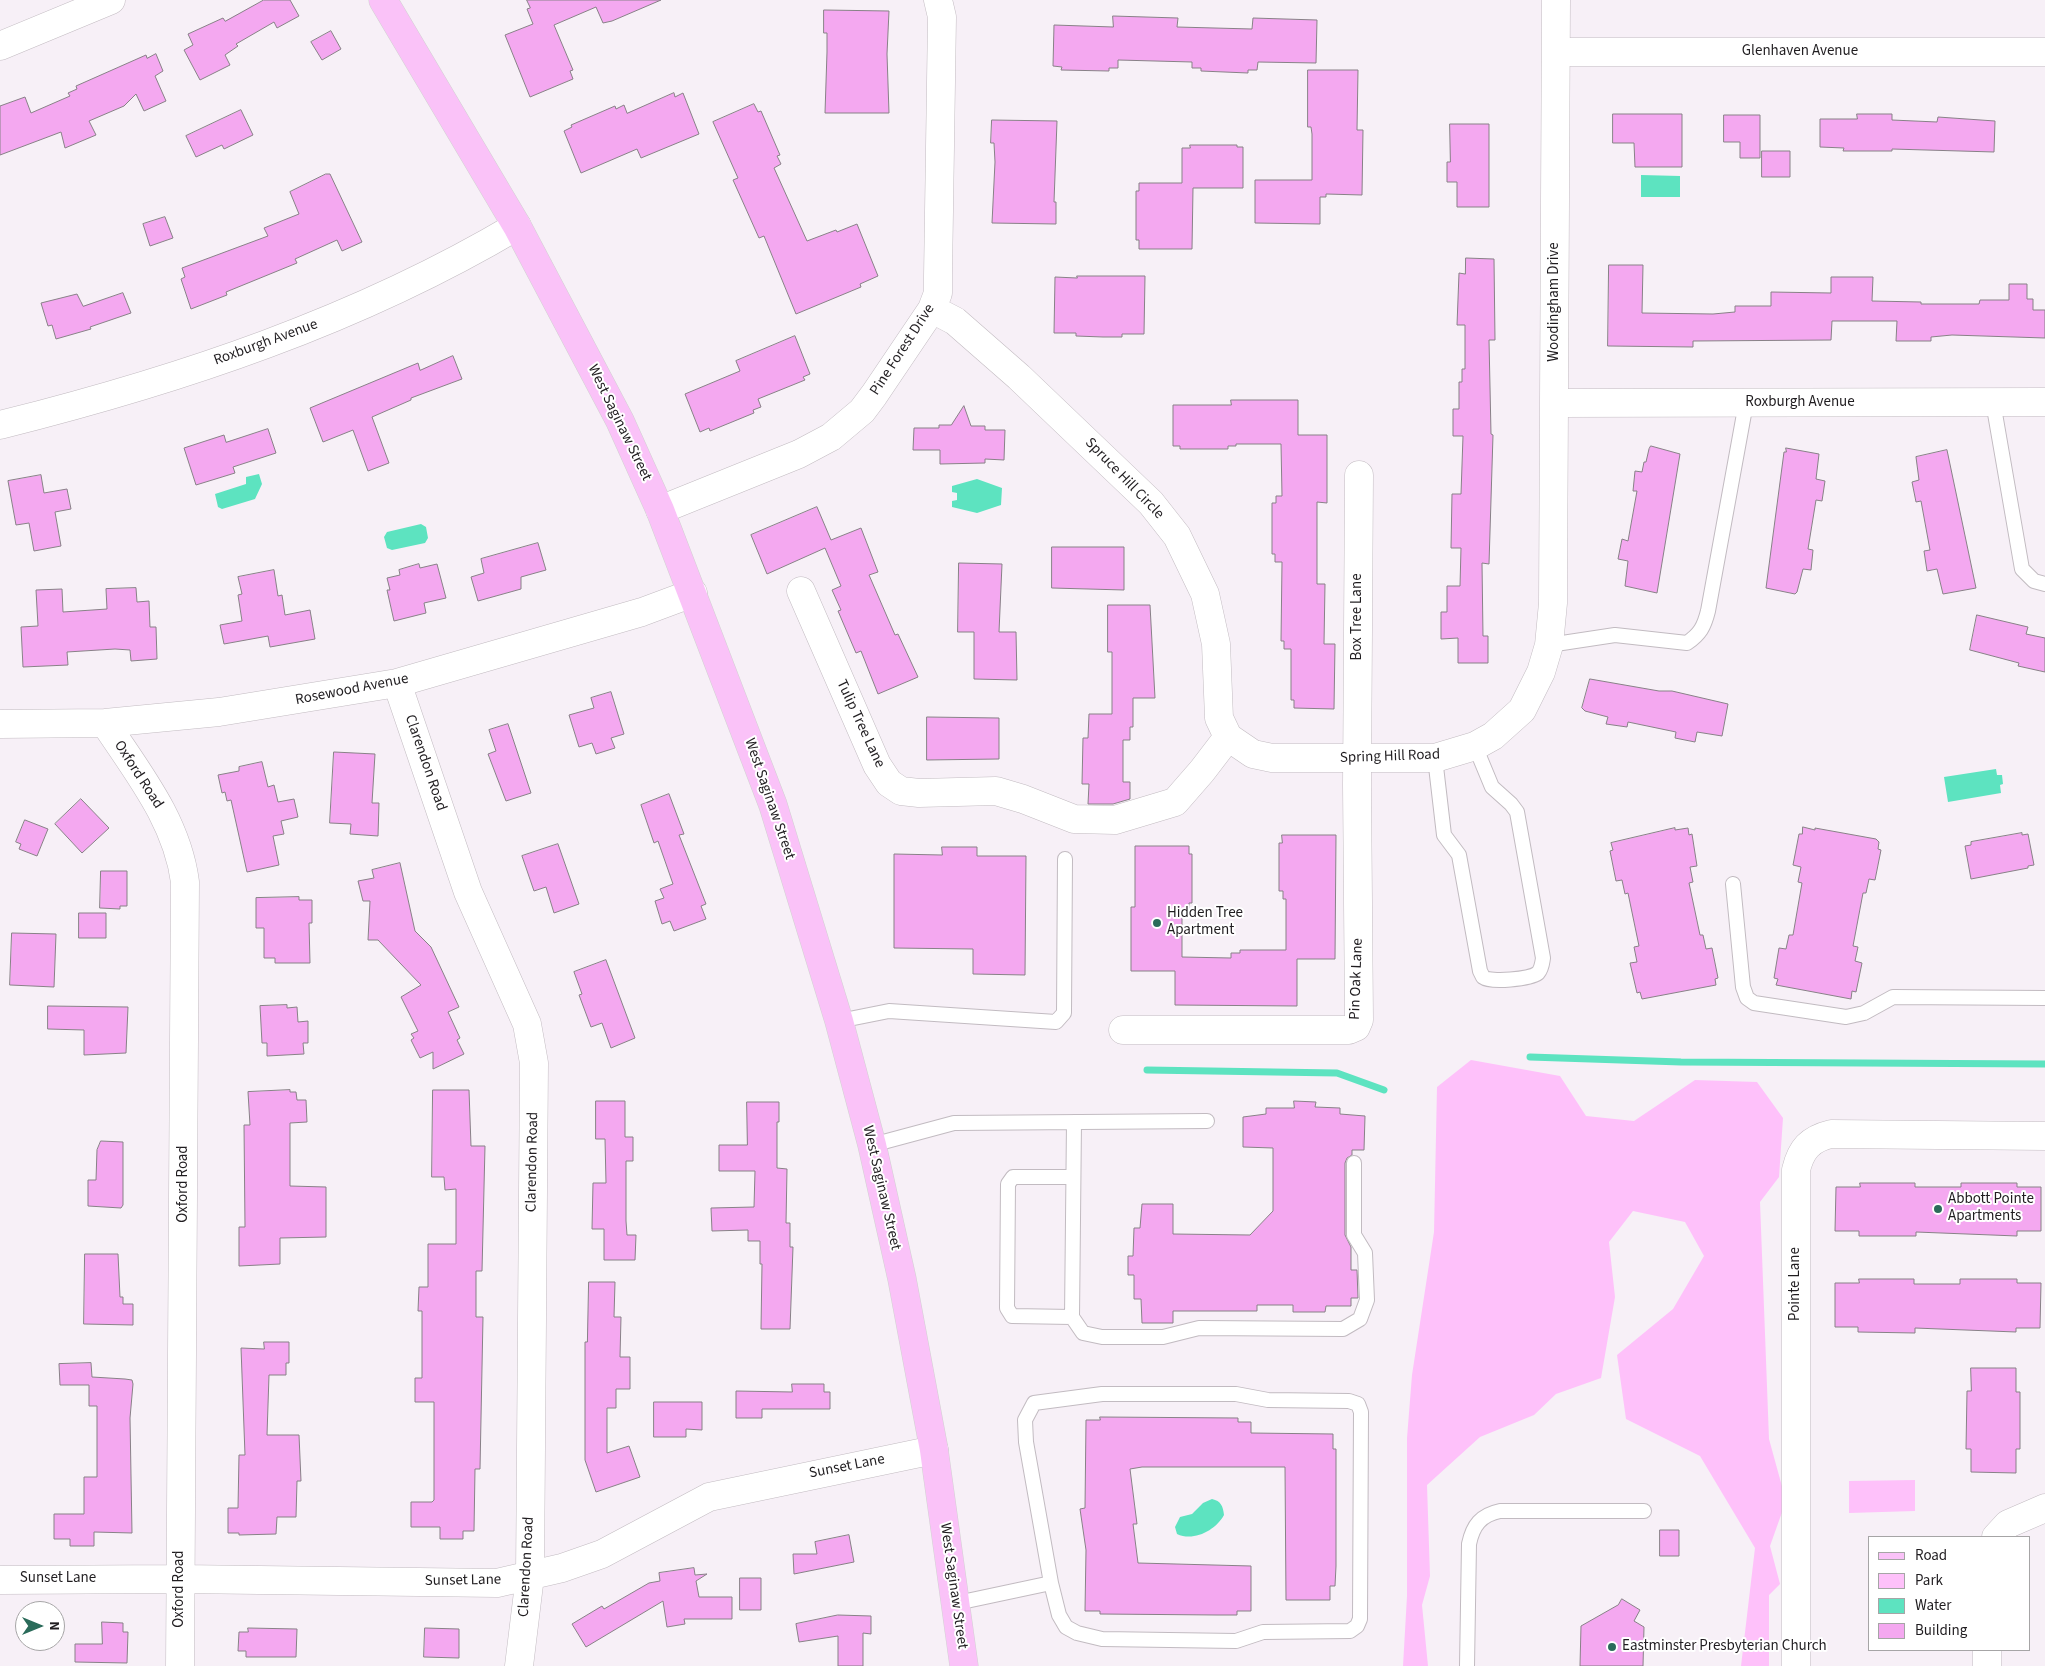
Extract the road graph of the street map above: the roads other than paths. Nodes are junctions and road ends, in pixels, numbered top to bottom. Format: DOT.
graph roads {
  1 [pos="111,0"];
  2 [pos="382,0"];
  3 [pos="938,0"];
  4 [pos="1556,0"];
  5 [pos="0,46"];
  6 [pos="1556,52"];
  7 [pos="2045,52"];
  8 [pos="517,226"];
  9 [pos="932,308"];
  10 [pos="1993,402"];
  11 [pos="2045,402"];
  12 [pos="1555,403"];
  13 [pos="1746,403"];
  14 [pos="0,425"];
  15 [pos="1359,475"];
  16 [pos="660,510"];
  17 [pos="2045,584"];
  18 [pos="801,591"];
  19 [pos="693,593"];
  20 [pos="1553,604"];
  21 [pos="1549,645"];
  22 [pos="397,683"];
  23 [pos="105,723"];
  24 [pos="0,724"];
  25 [pos="1228,737"];
  26 [pos="1475,746"];
  27 [pos="1357,758"];
  28 [pos="1435,758"];
  29 [pos="1065,859"];
  30 [pos="1733,884"];
  31 [pos="2045,998"];
  32 [pos="839,1021"];
  33 [pos="1123,1030"];
  34 [pos="1207,1121"];
  35 [pos="1074,1122"];
  36 [pos="2045,1136"];
  37 [pos="872,1145"];
  38 [pos="1354,1163"];
  39 [pos="1073,1177"];
  40 [pos="1072,1317"];
  41 [pos="934,1450"];
  42 [pos="2045,1508"];
  43 [pos="1644,1511"];
  44 [pos="1997,1536"];
  45 [pos="530,1576"];
  46 [pos="180,1579"];
  47 [pos="0,1580"];
  48 [pos="1052,1583"];
  49 [pos="957,1603"];
  50 [pos="1988,1651"];
  51 [pos="180,1666"];
  52 [pos="519,1666"];
  53 [pos="964,1666"];
  54 [pos="1467,1666"];
  55 [pos="1796,1666"];
  56 [pos="1987,1666"];
  1 -- 5 [label="street"];
  2 -- 8 [label="main road, West Saginaw Street"];
  3 -- 9 [label="street, Pine Forest Drive"];
  4 -- 6 [label="street, Woodingham Drive"];
  6 -- 7 [label="street, Glenhaven Avenue"];
  6 -- 12 [label="street, Woodingham Drive"];
  8 -- 14 [label="street, Roxburgh Avenue"];
  8 -- 16 [label="main road, West Saginaw Street"];
  9 -- 16 [label="street, Pine Forest Drive"];
  9 -- 25 [label="street, Spruce Hill Circle"];
  10 -- 11 [label="street, Roxburgh Avenue"];
  10 -- 13 [label="street, Roxburgh Avenue"];
  10 -- 17 [label="lane"];
  12 -- 13 [label="street, Roxburgh Avenue"];
  12 -- 20 [label="street, Woodingham Drive"];
  13 -- 21 [label="lane"];
  15 -- 27 [label="street, Box Tree Lane"];
  16 -- 19 [label="main road, West Saginaw Street"];
  18 -- 25 [label="street, Tulip Tree Lane"];
  19 -- 22 [label="street, Rosewood Avenue"];
  19 -- 32 [label="main road, West Saginaw Street"];
  20 -- 21 [label="street, Spring Hill Road"];
  21 -- 26 [label="street, Spring Hill Road"];
  22 -- 23 [label="street, Rosewood Avenue"];
  22 -- 45 [label="street, Clarendon Road"];
  23 -- 24 [label="street, Rosewood Avenue"];
  23 -- 46 [label="street, Oxford Road"];
  25 -- 27 [label="street, Spring Hill Road"];
  26 -- 28 [label="street, Spring Hill Road"];
  26 -- 28 [label="lane"];
  27 -- 28 [label="street, Spring Hill Road"];
  27 -- 33 [label="street, Pin Oak Lane"];
  29 -- 32 [label="lane"];
  30 -- 31 [label="lane"];
  32 -- 37 [label="main road, West Saginaw Street"];
  34 -- 35 [label="lane"];
  35 -- 37 [label="lane"];
  35 -- 39 [label="lane"];
  36 -- 55 [label="street, Pointe Lane"];
  37 -- 41 [label="main road, West Saginaw Street"];
  38 -- 40 [label="lane"];
  39 -- 40 [label="lane"];
  39 -- 40 [label="lane"];
  41 -- 45 [label="street, Sunset Lane"];
  41 -- 49 [label="main road, West Saginaw Street"];
  42 -- 44 [label="street"];
  43 -- 54 [label="lane"];
  45 -- 46 [label="street, Sunset Lane"];
  45 -- 52 [label="street, Clarendon Road"];
  46 -- 47 [label="street, Sunset Lane"];
  46 -- 51 [label="street, Oxford Road"];
  48 -- 48 [label="lane"];
  48 -- 49 [label="lane"];
  49 -- 53 [label="main road, West Saginaw Street"];
  50 -- 56 [label="street"];
}
